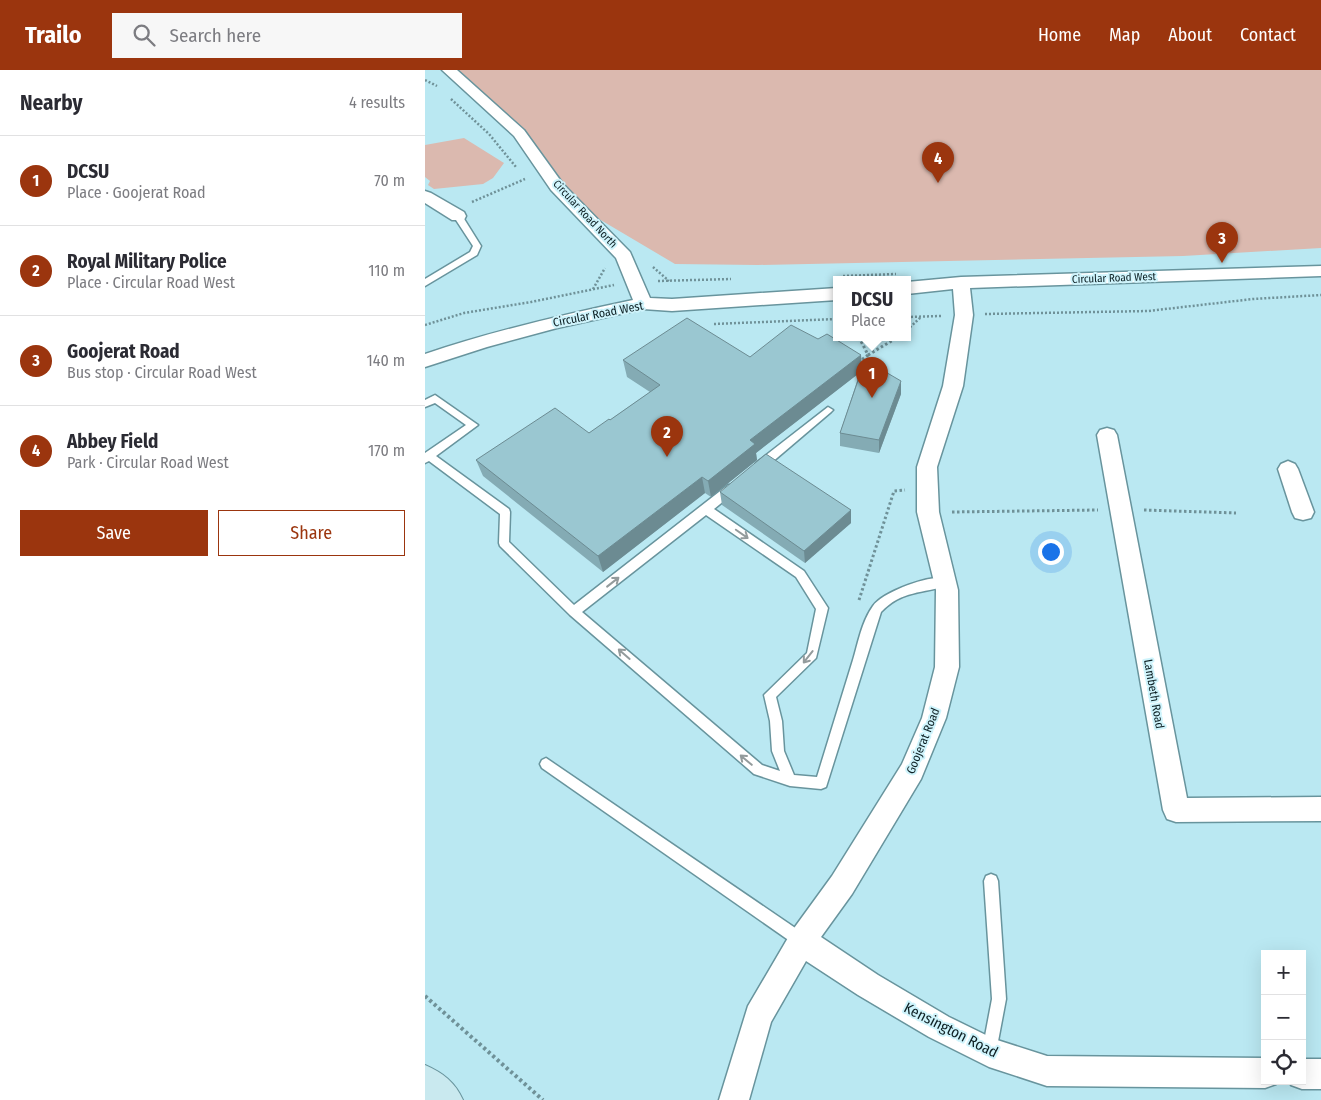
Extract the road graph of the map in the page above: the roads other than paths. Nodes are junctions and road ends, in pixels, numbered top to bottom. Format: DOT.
graph roads {
  1 [pos="449,70"];
  2 [pos="425,196"];
  3 [pos="451,211"];
  4 [pos="425,216"];
  5 [pos="1321,270"];
  6 [pos="911,281"];
  7 [pos="425,283"];
  8 [pos="961,283"];
  9 [pos="833,285"];
  10 [pos="643,303"];
  11 [pos="425,361"];
  12 [pos="425,404"];
  13 [pos="828,410"];
  14 [pos="1107,435"];
  15 [pos="427,457"];
  16 [pos="1289,469"];
  17 [pos="706,509"];
  18 [pos="1303,512"];
  19 [pos="945,582"];
  20 [pos="574,612"];
  21 [pos="546,764"];
  22 [pos="790,780"];
  23 [pos="1321,809"];
  24 [pos="991,881"];
  25 [pos="802,941"];
  26 [pos="989,1052"];
  27 [pos="1261,1073"];
  28 [pos="1306,1074"];
  29 [pos="1321,1074"];
  30 [pos="425,1084"];
  31 [pos="444,1100"];
  32 [pos="734,1100"];
  1 -- 10 [label="street, Circular Road North"];
  2 -- 3 [label="street"];
  3 -- 4 [label="street"];
  3 -- 7 [label="lane"];
  5 -- 8 [label="street, Circular Road West"];
  6 -- 8 [label="street, Circular Road West"];
  8 -- 19 [label="street, Goojerat Road"];
  9 -- 10 [label="street, Circular Road West"];
  10 -- 11 [label="street, Circular Road West"];
  12 -- 15 [label="lane"];
  13 -- 17 [label="lane"];
  14 -- 23 [label="street, Lambeth Road"];
  15 -- 20 [label="lane"];
  16 -- 18 [label="street"];
  20 -- 17 [label="lane, one-way"];
  17 -- 22 [label="lane, one-way"];
  19 -- 22 [label="lane"];
  19 -- 25 [label="street, Goojerat Road"];
  22 -- 20 [label="lane, one-way"];
  21 -- 25 [label="lane"];
  24 -- 26 [label="lane"];
  25 -- 26 [label="street, Kensington Road"];
  25 -- 32 [label="street, Goojerat Road"];
  26 -- 27 [label="street, Kensington Road"];
  28 -- 29 [label="street"];
  30 -- 31 [label="main road"];
}
